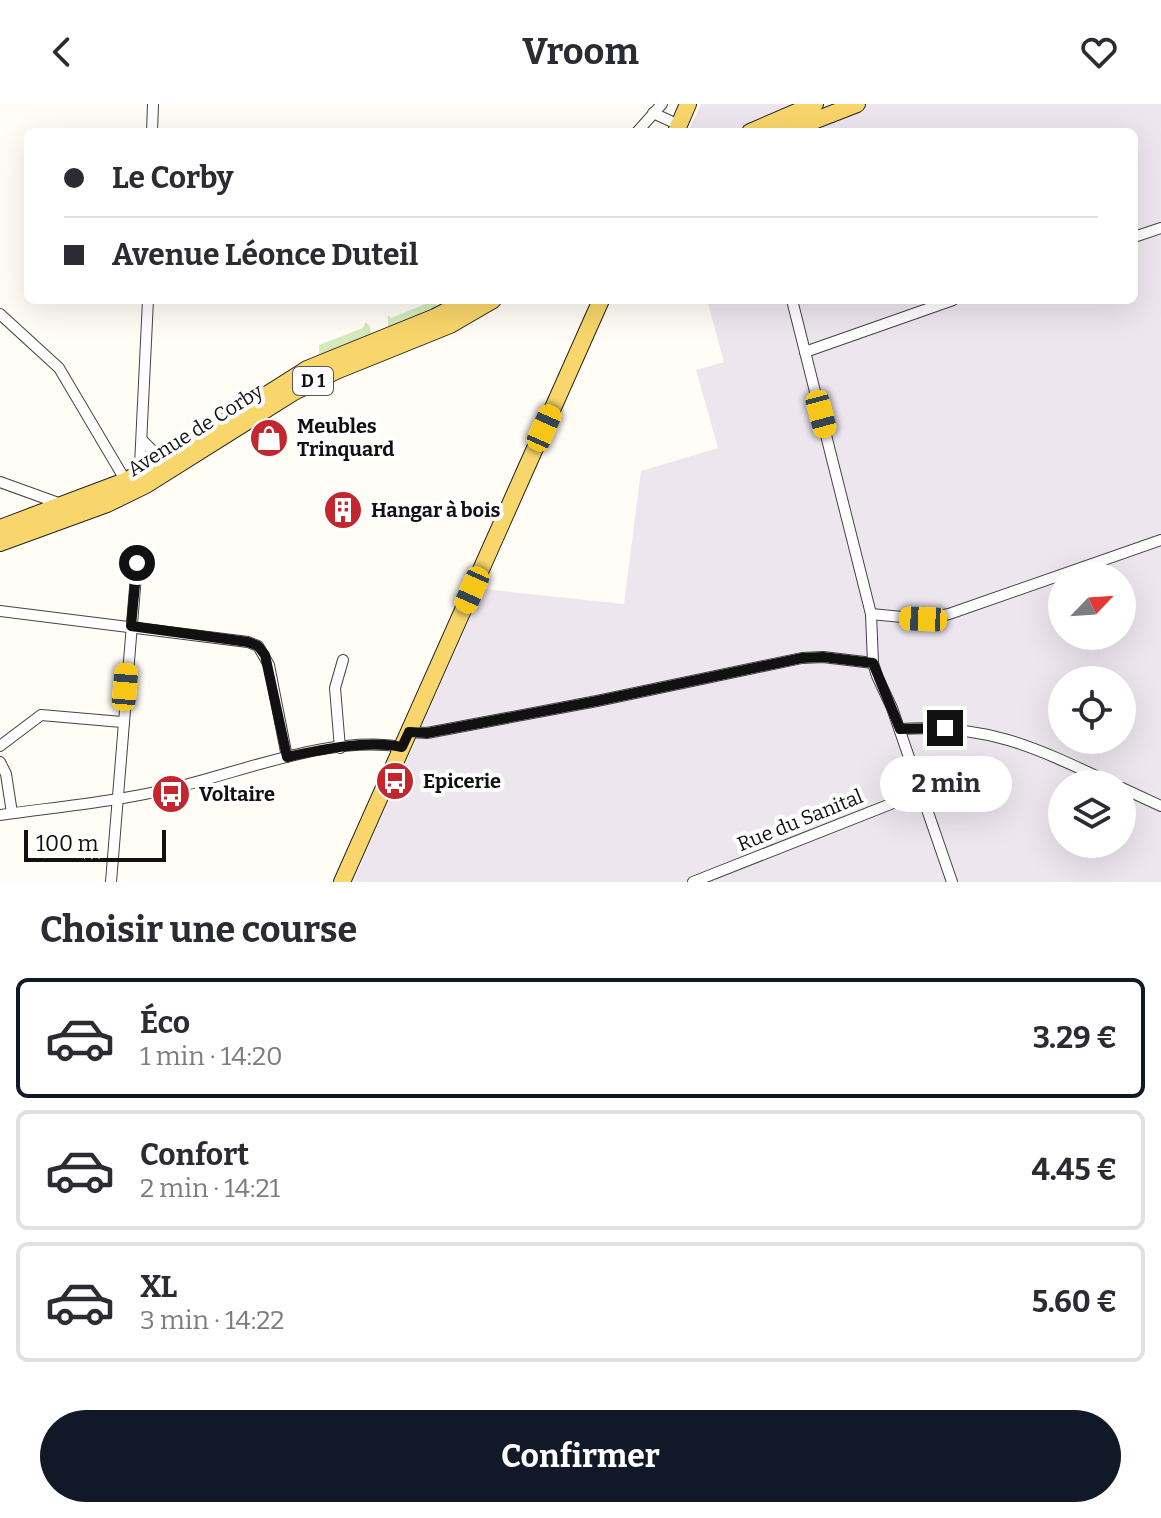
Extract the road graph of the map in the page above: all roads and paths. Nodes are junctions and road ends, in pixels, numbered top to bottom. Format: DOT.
graph roads {
  1 [pos="153,104"];
  2 [pos="662,104"];
  3 [pos="688,104"];
  4 [pos="815,104"];
  5 [pos="857,104"];
  6 [pos="653,113"];
  7 [pos="681,127"];
  8 [pos="152,128"];
  9 [pos="640,128"];
  10 [pos="760,128"];
  11 [pos="795,128"];
  12 [pos="1161,228"];
  13 [pos="1138,236"];
  14 [pos="148,304"];
  15 [pos="459,304"];
  16 [pos="486,304"];
  17 [pos="599,304"];
  18 [pos="793,304"];
  19 [pos="942,304"];
  20 [pos="0,314"];
  21 [pos="805,352"];
  22 [pos="142,440"];
  23 [pos="172,454"];
  24 [pos="0,482"];
  25 [pos="136,483"];
  26 [pos="63,505"];
  27 [pos="0,528"];
  28 [pos="1161,540"];
  29 [pos="0,543"];
  30 [pos="137,563"];
  31 [pos="0,611"];
  32 [pos="871,614"];
  33 [pos="131,626"];
  34 [pos="343,660"];
  35 [pos="873,663"];
  36 [pos="122,722"];
  37 [pos="900,729"];
  38 [pos="406,740"];
  39 [pos="0,746"];
  40 [pos="340,748"];
  41 [pos="287,757"];
  42 [pos="0,762"];
  43 [pos="1083,770"];
  44 [pos="921,792"];
  45 [pos="1136,794"];
  46 [pos="116,800"];
  47 [pos="1161,806"];
  48 [pos="6,814"];
  49 [pos="111,882"];
  50 [pos="342,882"];
  51 [pos="693,882"];
  52 [pos="952,882"];
  1 -- 8 [label="street"];
  2 -- 6 [label="street"];
  3 -- 7 [label="main road"];
  4 -- 10 [label="main road"];
  5 -- 11 [label="main road"];
  6 -- 7 [label="street"];
  6 -- 9 [label="street"];
  12 -- 13 [label="street"];
  14 -- 22 [label="street"];
  15 -- 23 [label="main road, Avenue de Corby / D 1"];
  16 -- 25 [label="main road, Avenue de Corby / D 1"];
  17 -- 38 [label="main road"];
  18 -- 21 [label="street"];
  19 -- 21 [label="street"];
  20 -- 25 [label="street"];
  21 -- 32 [label="street"];
  22 -- 23 [label="street"];
  22 -- 25 [label="street"];
  23 -- 25 [label="main road, Avenue de Corby / D 1"];
  24 -- 26 [label="street"];
  25 -- 26 [label="main road, Avenue de Corby / D 1"];
  25 -- 29 [label="main road, Avenue de Corby / D 1"];
  26 -- 27 [label="main road, Avenue de Corby / D 1"];
  28 -- 32 [label="street"];
  30 -- 33 [label="street"];
  31 -- 33 [label="street"];
  32 -- 35 [label="street"];
  33 -- 36 [label="street"];
  33 -- 41 [label="street"];
  34 -- 40 [label="street"];
  35 -- 37 [label="street"];
  35 -- 38 [label="street"];
  36 -- 39 [label="street"];
  36 -- 46 [label="street"];
  37 -- 43 [label="street"];
  37 -- 44 [label="street"];
  38 -- 40 [label="street"];
  38 -- 50 [label="main road"];
  40 -- 41 [label="street"];
  41 -- 46 [label="street"];
  42 -- 48 [label="street"];
  44 -- 51 [label="street, Rue du Sanital"];
  44 -- 52 [label="street"];
  45 -- 47 [label="street"];
  46 -- 48 [label="street"];
  46 -- 49 [label="street"];
}
